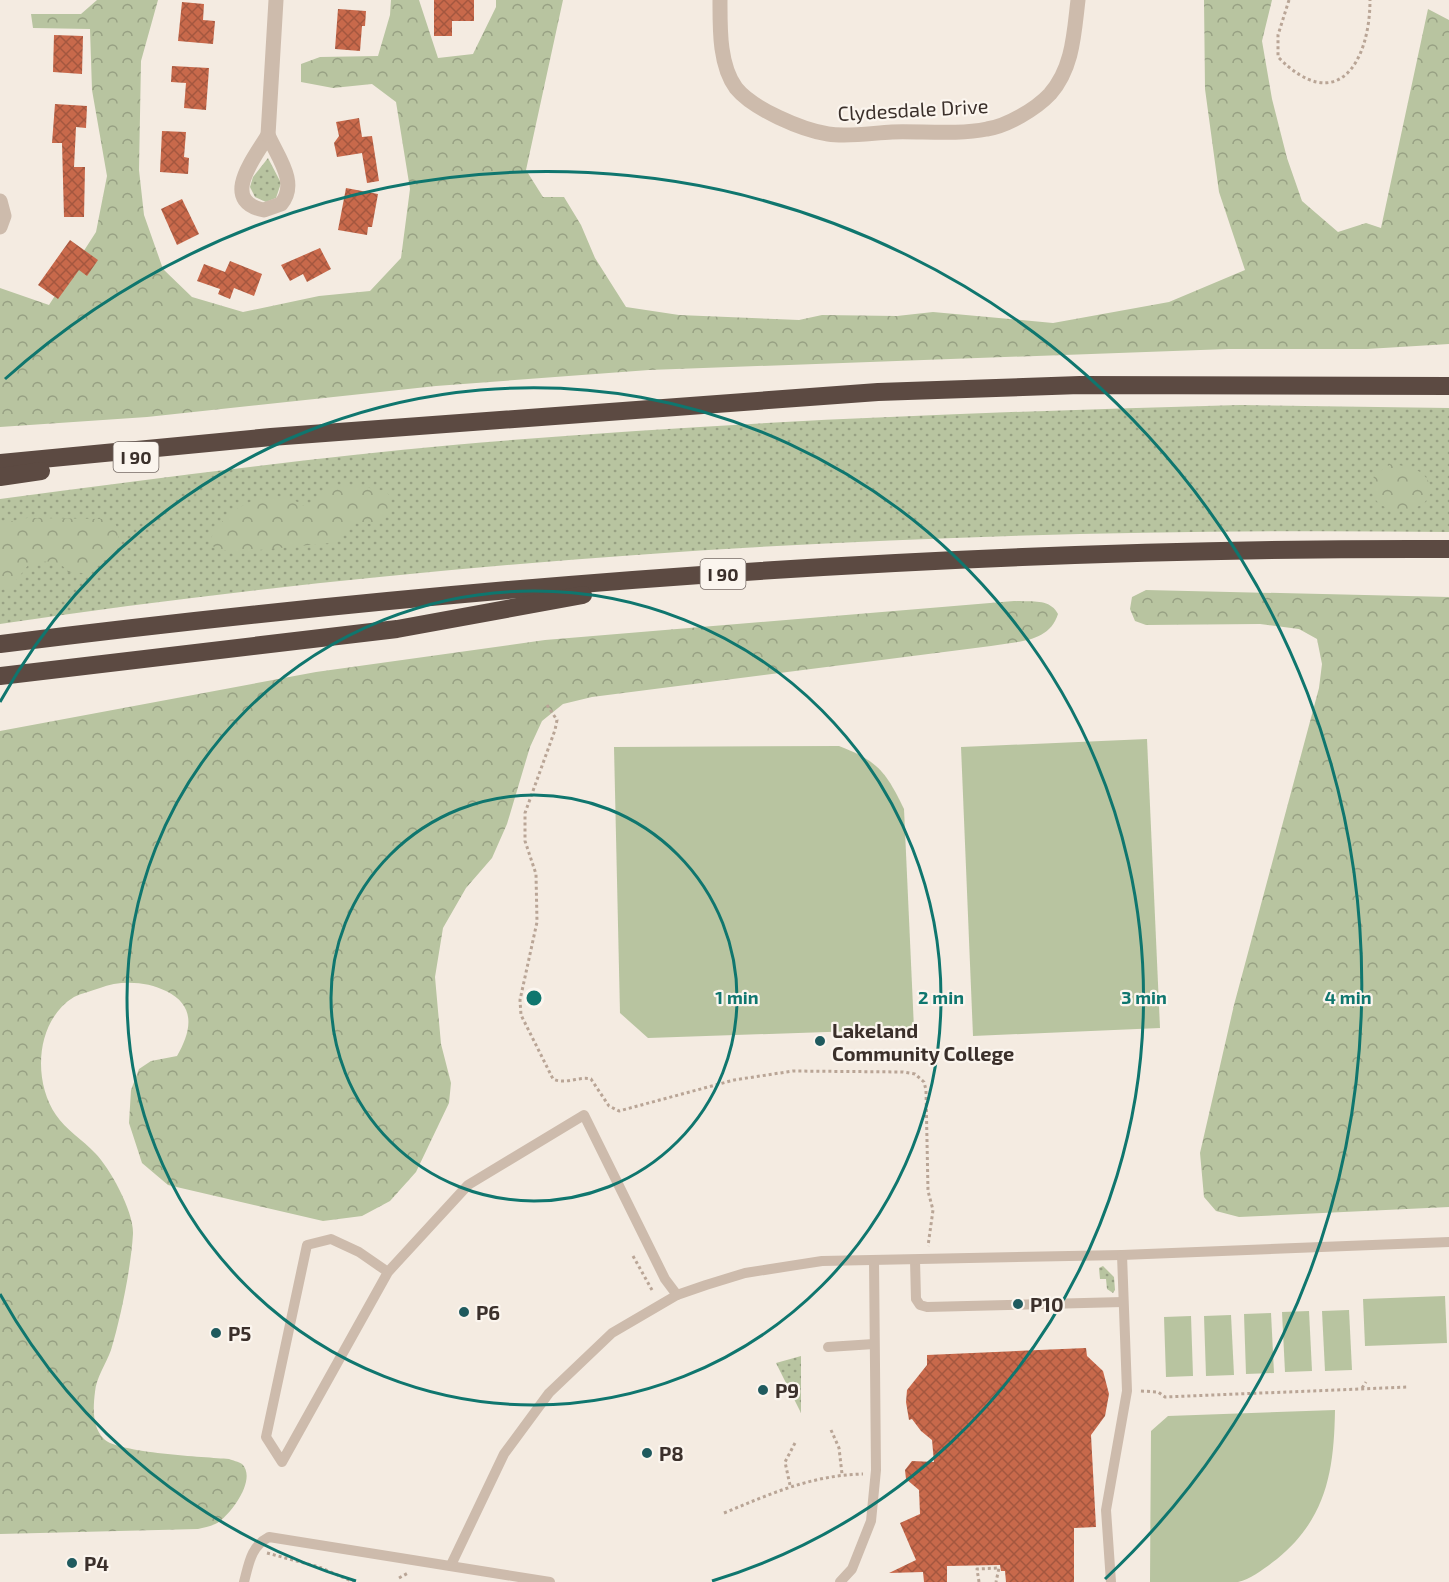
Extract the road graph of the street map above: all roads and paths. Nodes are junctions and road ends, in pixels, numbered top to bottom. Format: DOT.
graph roads {
  1 [pos="276,0"];
  2 [pos="720,0"];
  3 [pos="1078,0"];
  4 [pos="1289,0"];
  5 [pos="1370,0"];
  6 [pos="268,135"];
  7 [pos="0,201"];
  8 [pos="0,227"];
  9 [pos="1449,386"];
  10 [pos="271,437"];
  11 [pos="0,464"];
  12 [pos="0,477"];
  13 [pos="1449,549"];
  14 [pos="676,578"];
  15 [pos="0,644"];
  16 [pos="0,676"];
  17 [pos="547,705"];
  18 [pos="1449,1242"];
  19 [pos="928,1247"];
  20 [pos="1122,1255"];
  21 [pos="633,1256"];
  22 [pos="874,1260"];
  23 [pos="915,1260"];
  24 [pos="388,1272"];
  25 [pos="652,1290"];
  26 [pos="677,1295"];
  27 [pos="1123,1302"];
  28 [pos="874,1344"];
  29 [pos="828,1347"];
  30 [pos="1366,1382"];
  31 [pos="1408,1387"];
  32 [pos="1362,1388"];
  33 [pos="1127,1391"];
  34 [pos="831,1430"];
  35 [pos="795,1443"];
  36 [pos="842,1474"];
  37 [pos="867,1474"];
  38 [pos="790,1485"];
  39 [pos="724,1513"];
  40 [pos="266,1552"];
  41 [pos="451,1565"];
  42 [pos="408,1573"];
  43 [pos="399,1578"];
  44 [pos="244,1582"];
  45 [pos="354,1582"];
  46 [pos="550,1582"];
  47 [pos="840,1582"];
  48 [pos="979,1582"];
  49 [pos="996,1582"];
  50 [pos="1111,1582"];
  1 -- 6 [label="street"];
  2 -- 3 [label="street, Clydesdale Drive"];
  4 -- 5 [label="path"];
  6 -- 6 [label="street"];
  7 -- 8 [label="street"];
  9 -- 10 [label="highway, I 90"];
  10 -- 11 [label="highway"];
  10 -- 12 [label="highway, I 90"];
  13 -- 14 [label="highway, I 90"];
  14 -- 15 [label="highway, I 90"];
  14 -- 16 [label="highway"];
  17 -- 19 [label="path"];
  18 -- 20 [label="lane"];
  20 -- 23 [label="lane"];
  20 -- 27 [label="lane"];
  21 -- 25 [label="path"];
  22 -- 23 [label="lane"];
  22 -- 26 [label="lane"];
  22 -- 28 [label="lane"];
  23 -- 27 [label="lane"];
  24 -- 24 [label="lane"];
  24 -- 26 [label="lane"];
  26 -- 41 [label="lane"];
  27 -- 33 [label="lane"];
  28 -- 29 [label="lane"];
  28 -- 47 [label="lane"];
  30 -- 32 [label="path"];
  31 -- 32 [label="path"];
  32 -- 33 [label="path"];
  33 -- 50 [label="lane"];
  34 -- 36 [label="path"];
  35 -- 38 [label="path"];
  36 -- 37 [label="path"];
  36 -- 38 [label="path"];
  38 -- 39 [label="path"];
  40 -- 45 [label="path"];
  41 -- 44 [label="lane"];
  41 -- 46 [label="lane"];
  42 -- 43 [label="path"];
  48 -- 49 [label="path"];
}
